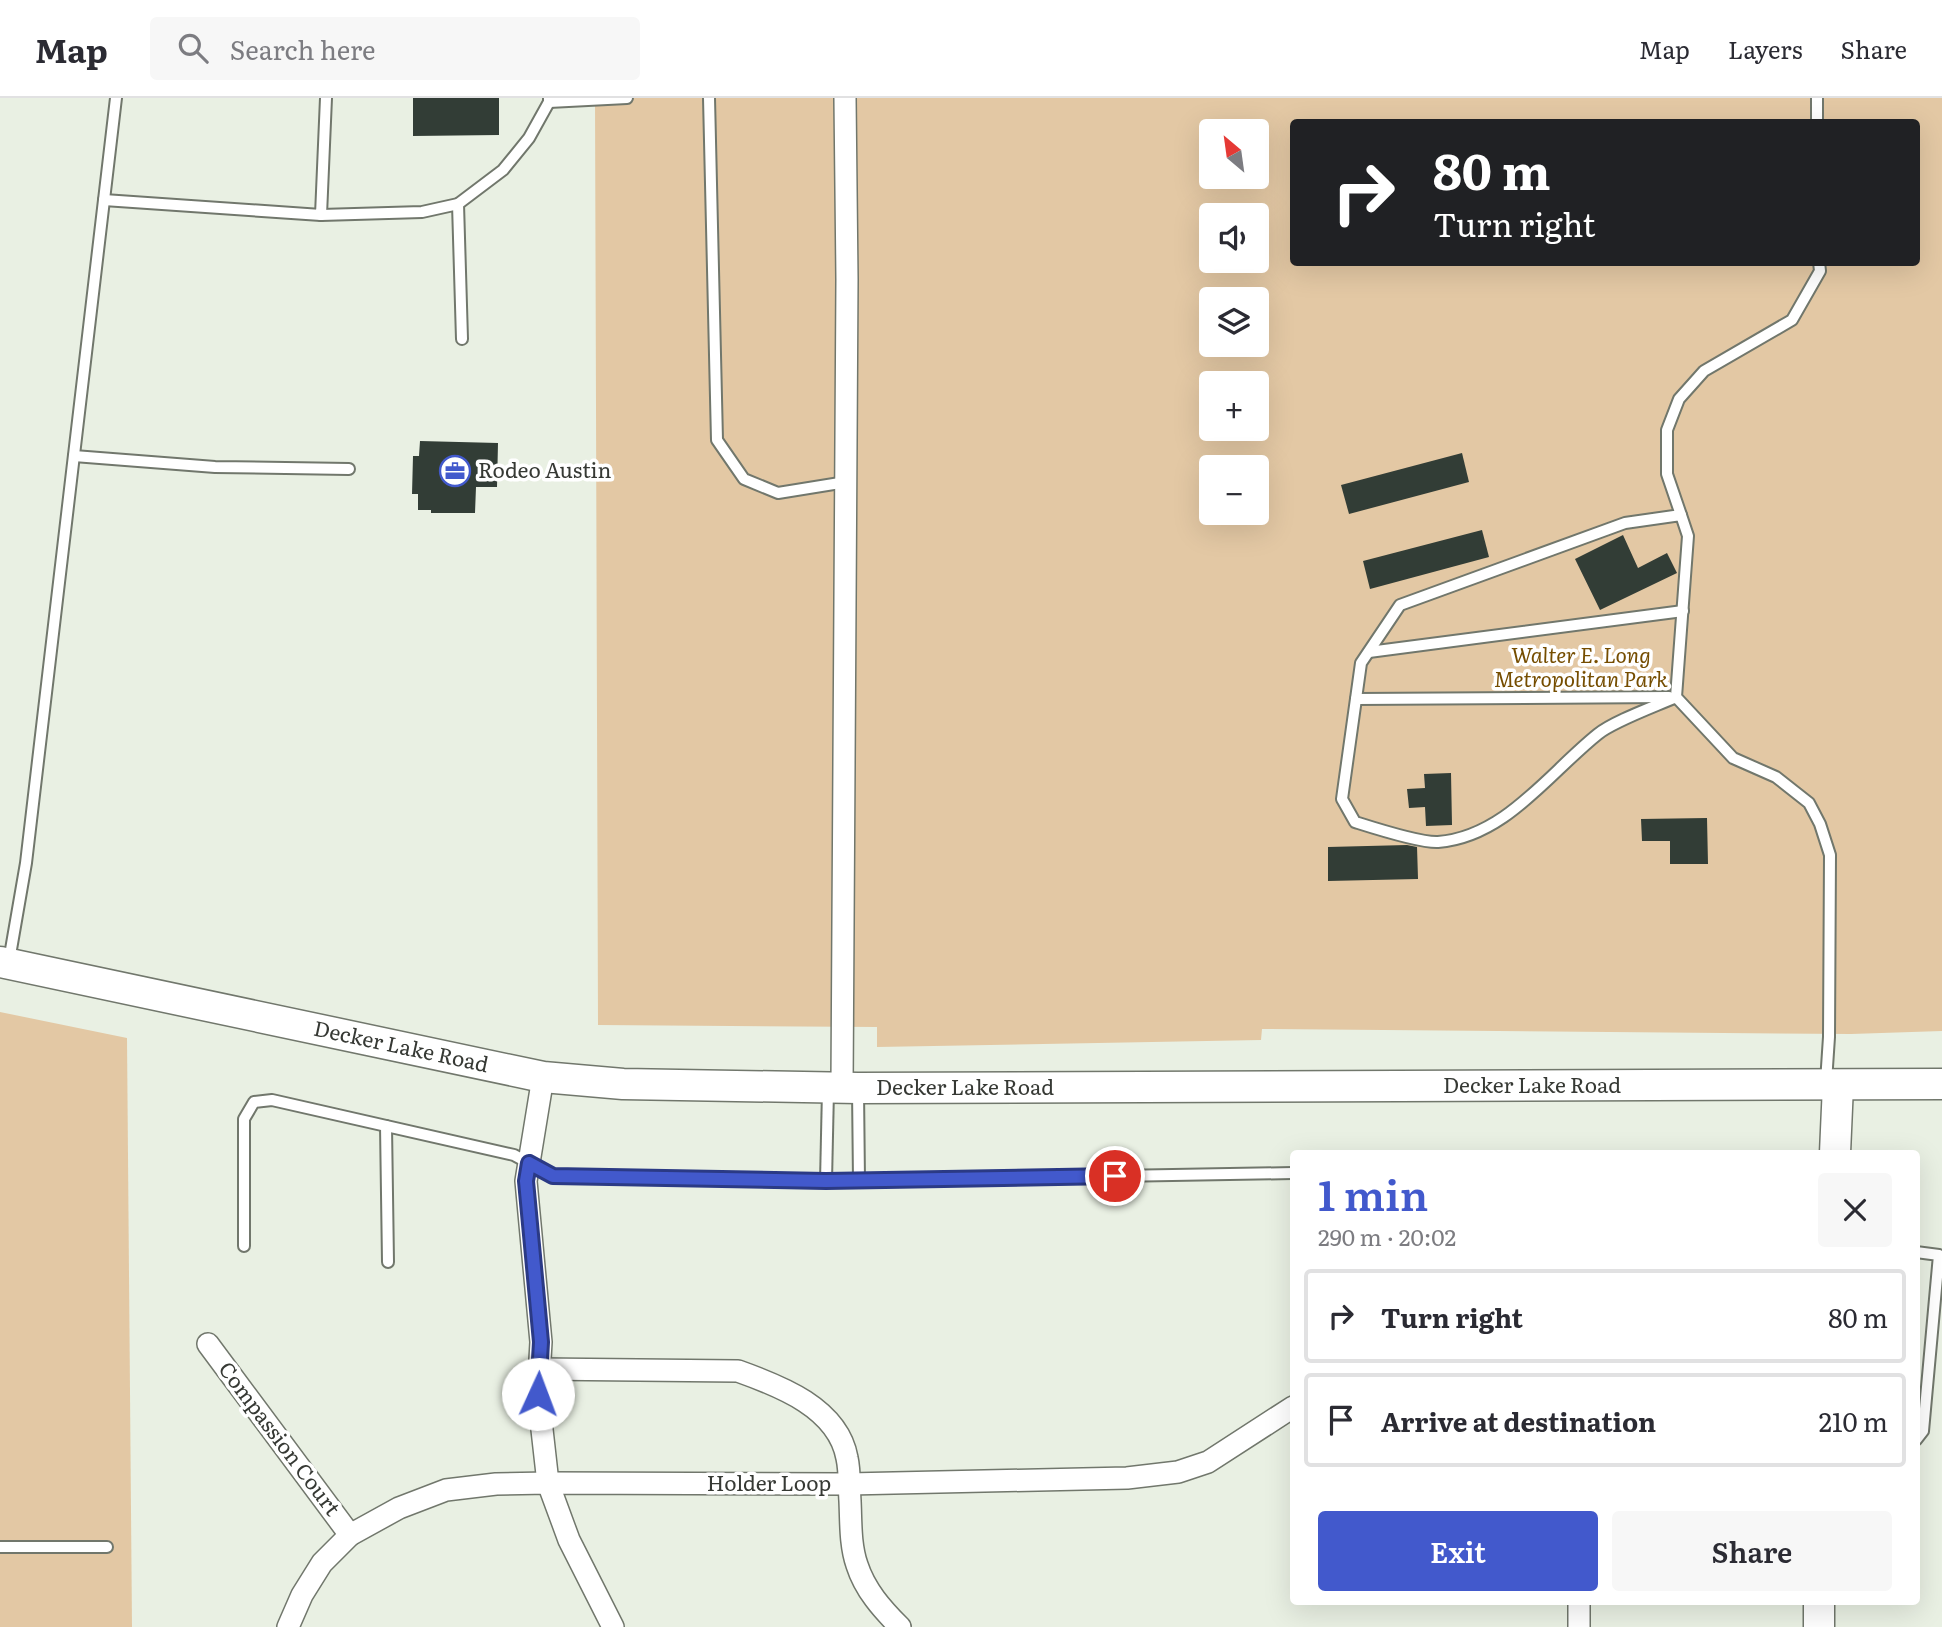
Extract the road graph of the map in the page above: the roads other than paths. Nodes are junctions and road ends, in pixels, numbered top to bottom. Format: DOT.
graph roads {
  1 [pos="116,98"];
  2 [pos="326,98"];
  3 [pos="627,98"];
  4 [pos="709,98"];
  5 [pos="845,98"];
  6 [pos="1817,98"];
  7 [pos="549,100"];
  8 [pos="1817,119"];
  9 [pos="104,200"];
  10 [pos="458,204"];
  11 [pos="321,215"];
  12 [pos="1819,266"];
  13 [pos="462,339"];
  14 [pos="74,456"];
  15 [pos="349,469"];
  16 [pos="846,482"];
  17 [pos="1681,515"];
  18 [pos="1683,611"];
  19 [pos="1369,652"];
  20 [pos="1676,697"];
  21 [pos="1356,699"];
  22 [pos="4,963"];
  23 [pos="543,1077"];
  24 [pos="1942,1084"];
  25 [pos="1832,1085"];
  26 [pos="843,1087"];
  27 [pos="386,1126"];
  28 [pos="1835,1150"];
  29 [pos="529,1163"];
  30 [pos="1290,1173"];
  31 [pos="826,1181"];
  32 [pos="859,1181"];
  33 [pos="244,1247"];
  34 [pos="1920,1252"];
  35 [pos="1941,1255"];
  36 [pos="388,1262"];
  37 [pos="208,1344"];
  38 [pos="538,1369"];
  39 [pos="1290,1409"];
  40 [pos="1920,1435"];
  41 [pos="548,1483"];
  42 [pos="849,1484"];
  43 [pos="350,1535"];
  44 [pos="0,1547"];
  45 [pos="107,1547"];
  46 [pos="1579,1605"];
  47 [pos="1819,1605"];
  48 [pos="288,1627"];
  49 [pos="613,1627"];
  50 [pos="900,1627"];
  51 [pos="1579,1627"];
  52 [pos="1819,1627"];
  1 -- 9 [label="lane"];
  2 -- 11 [label="lane"];
  3 -- 7 [label="lane"];
  4 -- 16 [label="lane"];
  5 -- 16 [label="street"];
  6 -- 8 [label="lane"];
  7 -- 10 [label="lane"];
  9 -- 11 [label="lane"];
  9 -- 14 [label="lane"];
  10 -- 11 [label="lane"];
  10 -- 13 [label="lane"];
  12 -- 17 [label="lane"];
  14 -- 15 [label="lane"];
  14 -- 22 [label="lane"];
  16 -- 26 [label="street"];
  17 -- 18 [label="lane"];
  17 -- 19 [label="lane"];
  18 -- 19 [label="lane"];
  18 -- 20 [label="lane"];
  19 -- 21 [label="lane"];
  20 -- 21 [label="lane"];
  20 -- 21 [label="lane"];
  20 -- 25 [label="lane"];
  22 -- 23 [label="main road, Decker Lake Road"];
  23 -- 26 [label="main road, Decker Lake Road"];
  23 -- 29 [label="street"];
  24 -- 25 [label="main road, Decker Lake Road"];
  25 -- 26 [label="main road, Decker Lake Road"];
  25 -- 28 [label="main road"];
  26 -- 31 [label="lane"];
  26 -- 32 [label="lane"];
  27 -- 29 [label="lane"];
  27 -- 33 [label="lane"];
  27 -- 36 [label="lane"];
  29 -- 31 [label="lane"];
  29 -- 38 [label="street"];
  30 -- 32 [label="lane"];
  31 -- 32 [label="lane"];
  34 -- 35 [label="lane"];
  35 -- 40 [label="lane"];
  37 -- 43 [label="street, Compassion Court"];
  38 -- 41 [label="street"];
  38 -- 42 [label="street"];
  39 -- 42 [label="street, Holder Loop"];
  41 -- 42 [label="street, Holder Loop"];
  41 -- 43 [label="street, Holder Loop"];
  41 -- 49 [label="street"];
  42 -- 50 [label="street"];
  43 -- 48 [label="street, Holder Loop"];
  44 -- 45 [label="lane"];
  46 -- 51 [label="street"];
  47 -- 52 [label="main road"];
}
